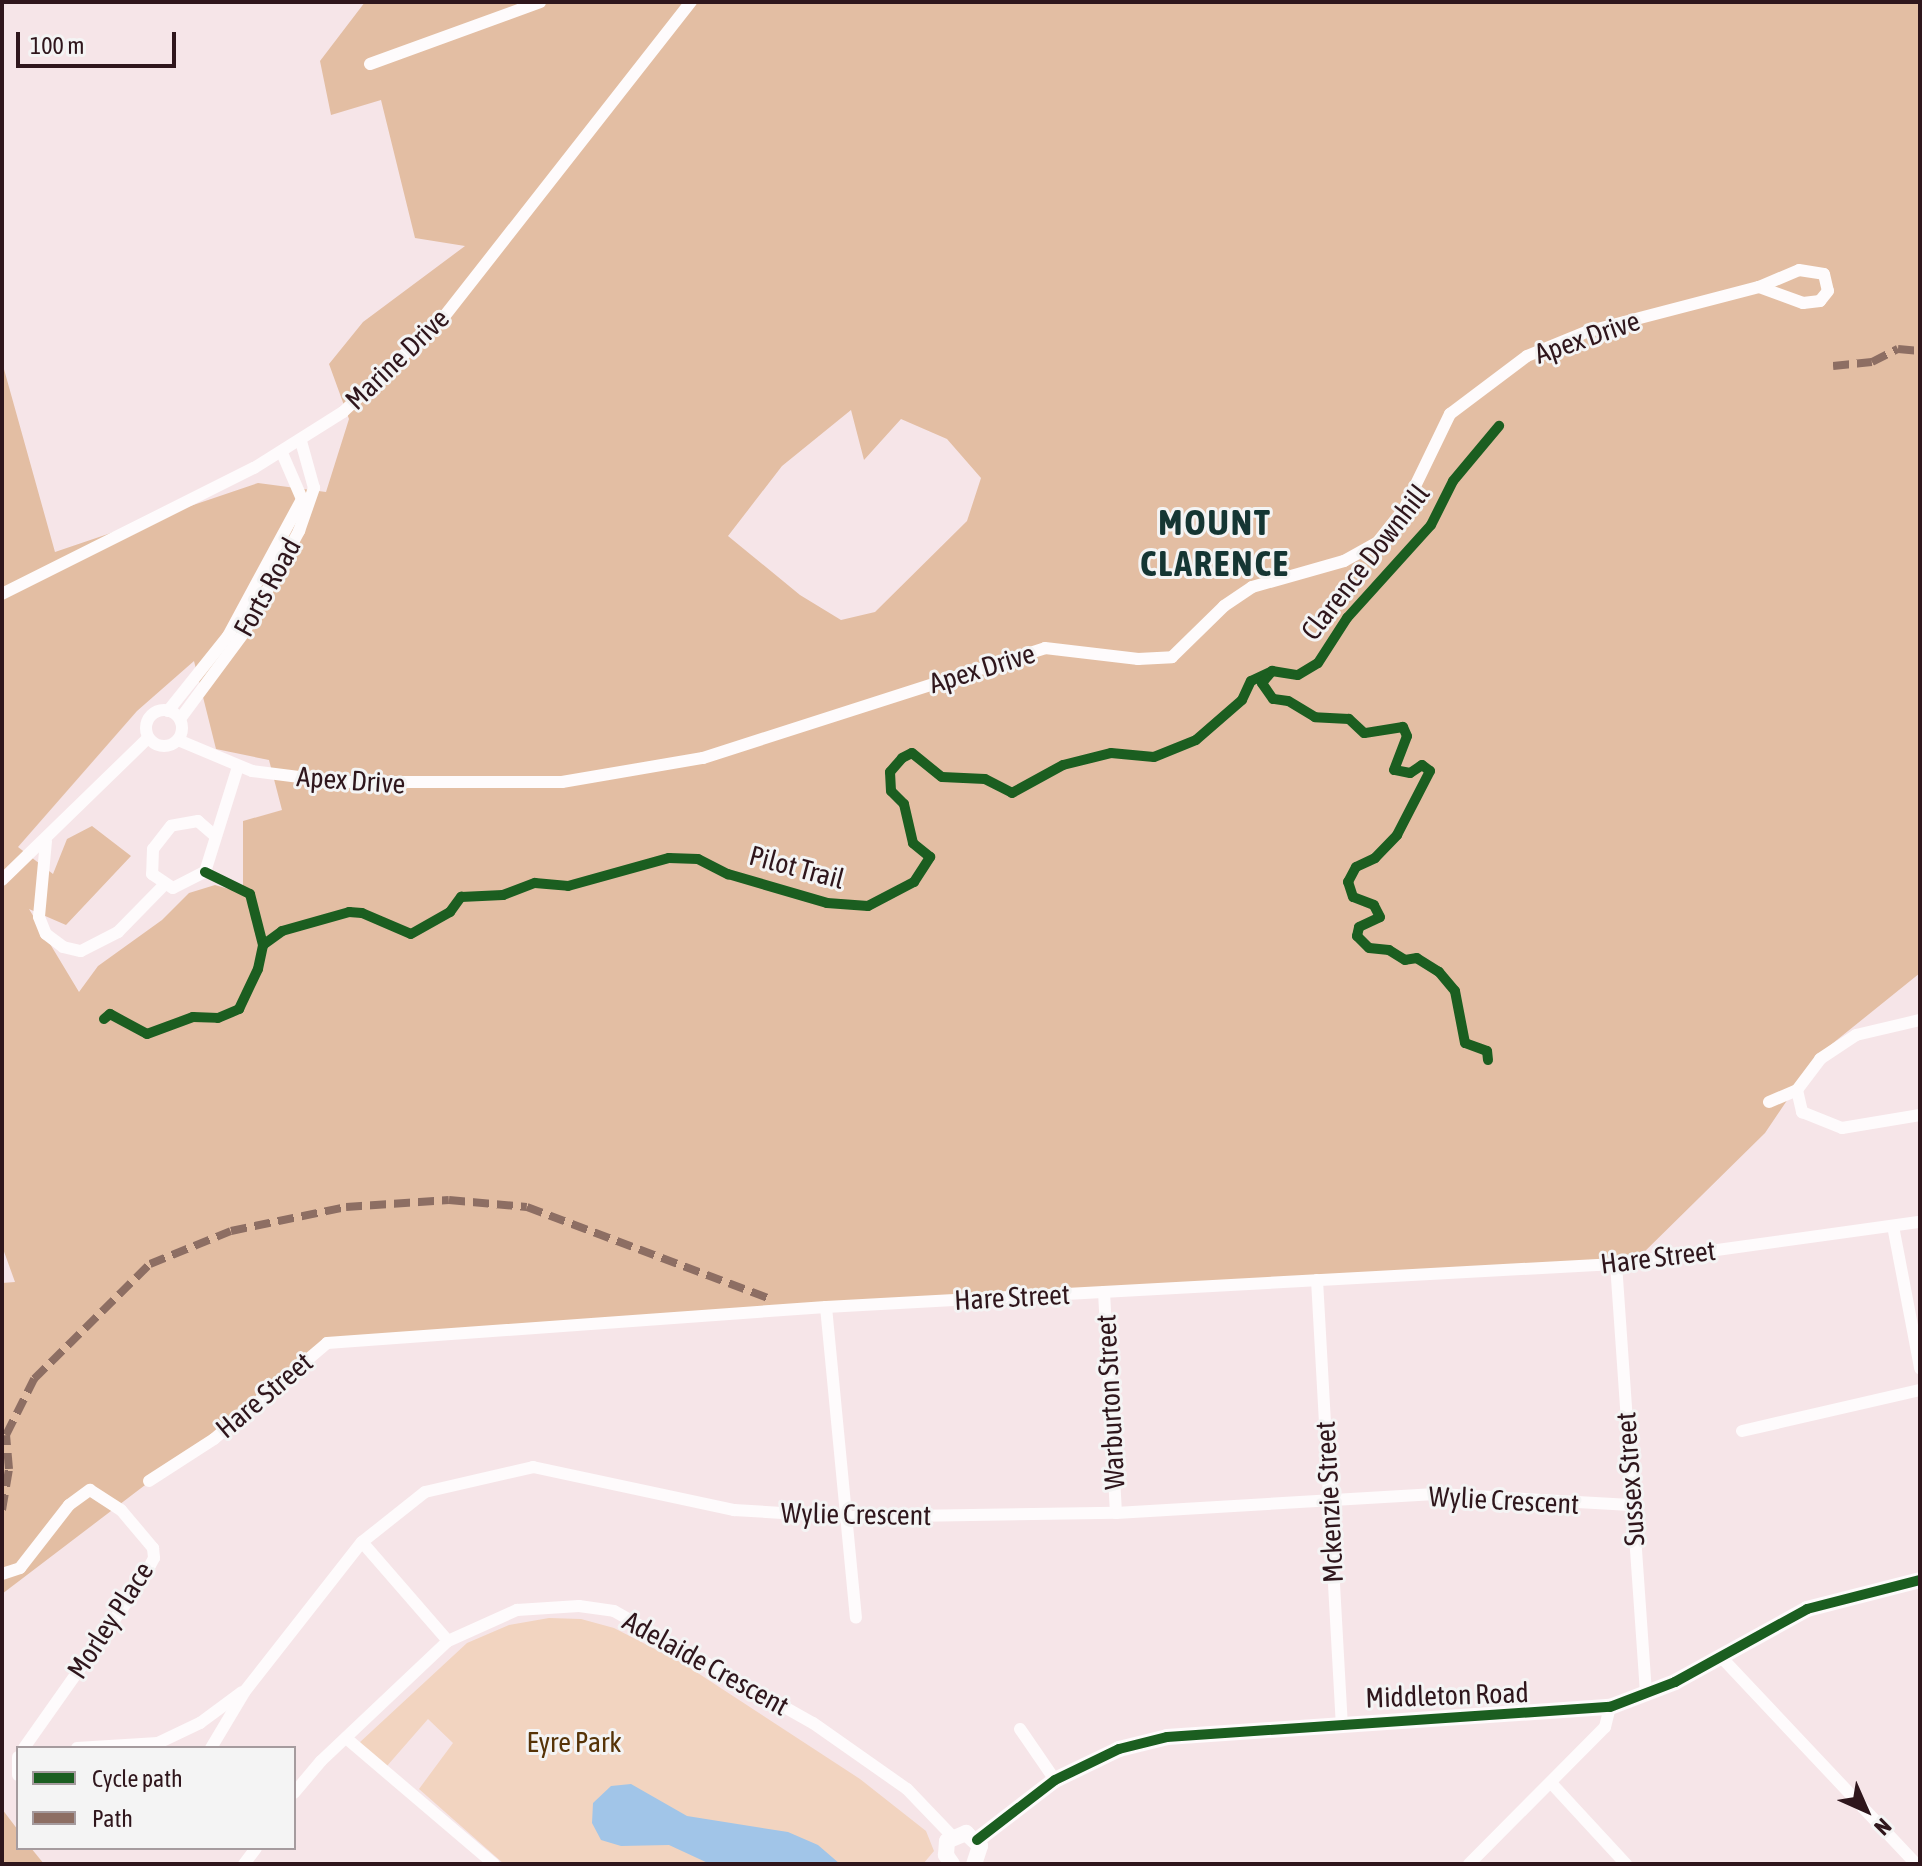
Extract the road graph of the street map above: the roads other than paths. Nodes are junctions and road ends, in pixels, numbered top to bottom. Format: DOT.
graph roads {
  1 [pos="540,2"];
  2 [pos="691,2"];
  3 [pos="370,64"];
  4 [pos="1759,287"];
  5 [pos="301,441"];
  6 [pos="282,453"];
  7 [pos="2,594"];
  8 [pos="168,711"];
  9 [pos="180,719"];
  10 [pos="148,738"];
  11 [pos="178,740"];
  12 [pos="238,767"];
  13 [pos="214,835"];
  14 [pos="46,841"];
  15 [pos="2,880"];
  16 [pos="164,885"];
  17 [pos="1920,1020"];
  18 [pos="1797,1090"];
  19 [pos="1769,1102"];
  20 [pos="1920,1115"];
  21 [pos="1920,1222"];
  22 [pos="1893,1226"];
  23 [pos="1616,1264"];
  24 [pos="1317,1280"];
  25 [pos="1104,1292"];
  26 [pos="826,1307"];
  27 [pos="1920,1368"];
  28 [pos="1920,1390"];
  29 [pos="1742,1431"];
  30 [pos="149,1481"];
  31 [pos="1329,1503"];
  32 [pos="1631,1505"];
  33 [pos="1116,1513"];
  34 [pos="847,1517"];
  35 [pos="362,1542"];
  36 [pos="2,1574"];
  37 [pos="1920,1580"];
  38 [pos="856,1618"];
  39 [pos="448,1641"];
  40 [pos="1722,1658"];
  41 [pos="245,1691"];
  42 [pos="1646,1695"];
  43 [pos="1610,1707"];
  44 [pos="1342,1724"];
  45 [pos="1020,1729"];
  46 [pos="346,1738"];
  47 [pos="25,1746"];
  48 [pos="109,1746"];
  49 [pos="212,1746"];
  50 [pos="1055,1780"];
  51 [pos="1553,1785"];
  52 [pos="296,1791"];
  53 [pos="952,1836"];
  54 [pos="977,1840"];
  55 [pos="949,1863"];
  56 [pos="494,1864"];
  57 [pos="974,1864"];
  58 [pos="1469,1864"];
  59 [pos="1626,1864"];
  60 [pos="1916,1864"];
  1 -- 3 [label="street"];
  2 -- 5 [label="street, Marine Drive"];
  4 -- 4 [label="street, Apex Drive"];
  4 -- 12 [label="street, Apex Drive"];
  5 -- 6 [label="street, Marine Drive"];
  5 -- 9 [label="street, Forts Road"];
  6 -- 7 [label="street, Marine Drive"];
  6 -- 8 [label="street, Forts Road"];
  8 -- 9 [label="street"];
  8 -- 10 [label="street"];
  9 -- 11 [label="street"];
  10 -- 11 [label="street"];
  10 -- 14 [label="street"];
  11 -- 12 [label="street, Apex Drive"];
  12 -- 13 [label="street"];
  13 -- 16 [label="street"];
  13 -- 16 [label="street"];
  14 -- 15 [label="street"];
  14 -- 16 [label="street"];
  17 -- 18 [label="street"];
  18 -- 19 [label="street"];
  18 -- 20 [label="street"];
  21 -- 22 [label="street, Hare Street"];
  22 -- 23 [label="street, Hare Street"];
  22 -- 27 [label="street"];
  23 -- 24 [label="street, Hare Street"];
  23 -- 32 [label="street, Sussex Street"];
  24 -- 25 [label="street, Hare Street"];
  24 -- 31 [label="street, Mckenzie Street"];
  25 -- 26 [label="street, Hare Street"];
  25 -- 33 [label="street, Warburton Street"];
  26 -- 30 [label="street, Hare Street"];
  26 -- 34 [label="street"];
  28 -- 29 [label="street"];
  31 -- 32 [label="street, Wylie Crescent"];
  31 -- 33 [label="street, Wylie Crescent"];
  31 -- 44 [label="street, Mckenzie Street"];
  32 -- 42 [label="street, Sussex Street"];
  33 -- 34 [label="street, Wylie Crescent"];
  34 -- 35 [label="street, Wylie Crescent"];
  34 -- 38 [label="street"];
  35 -- 39 [label="street"];
  35 -- 41 [label="street, Wylie Crescent"];
  36 -- 47 [label="street, Morley Place"];
  37 -- 40 [label="main road, Middleton Road"];
  39 -- 46 [label="street, Adelaide Crescent"];
  39 -- 53 [label="street, Adelaide Crescent"];
  40 -- 42 [label="main road, Middleton Road"];
  40 -- 60 [label="street"];
  41 -- 48 [label="street"];
  41 -- 49 [label="street, Wylie Crescent"];
  42 -- 43 [label="main road, Middleton Road"];
  43 -- 44 [label="main road, Middleton Road"];
  43 -- 51 [label="street"];
  44 -- 50 [label="main road, Middleton Road"];
  45 -- 50 [label="street"];
  46 -- 52 [label="street, Adelaide Crescent"];
  46 -- 56 [label="street"];
  50 -- 54 [label="main road, Middleton Road"];
  51 -- 58 [label="street"];
  51 -- 59 [label="street"];
  53 -- 54 [label="main road"];
  53 -- 55 [label="main road"];
  54 -- 57 [label="main road"];
}
